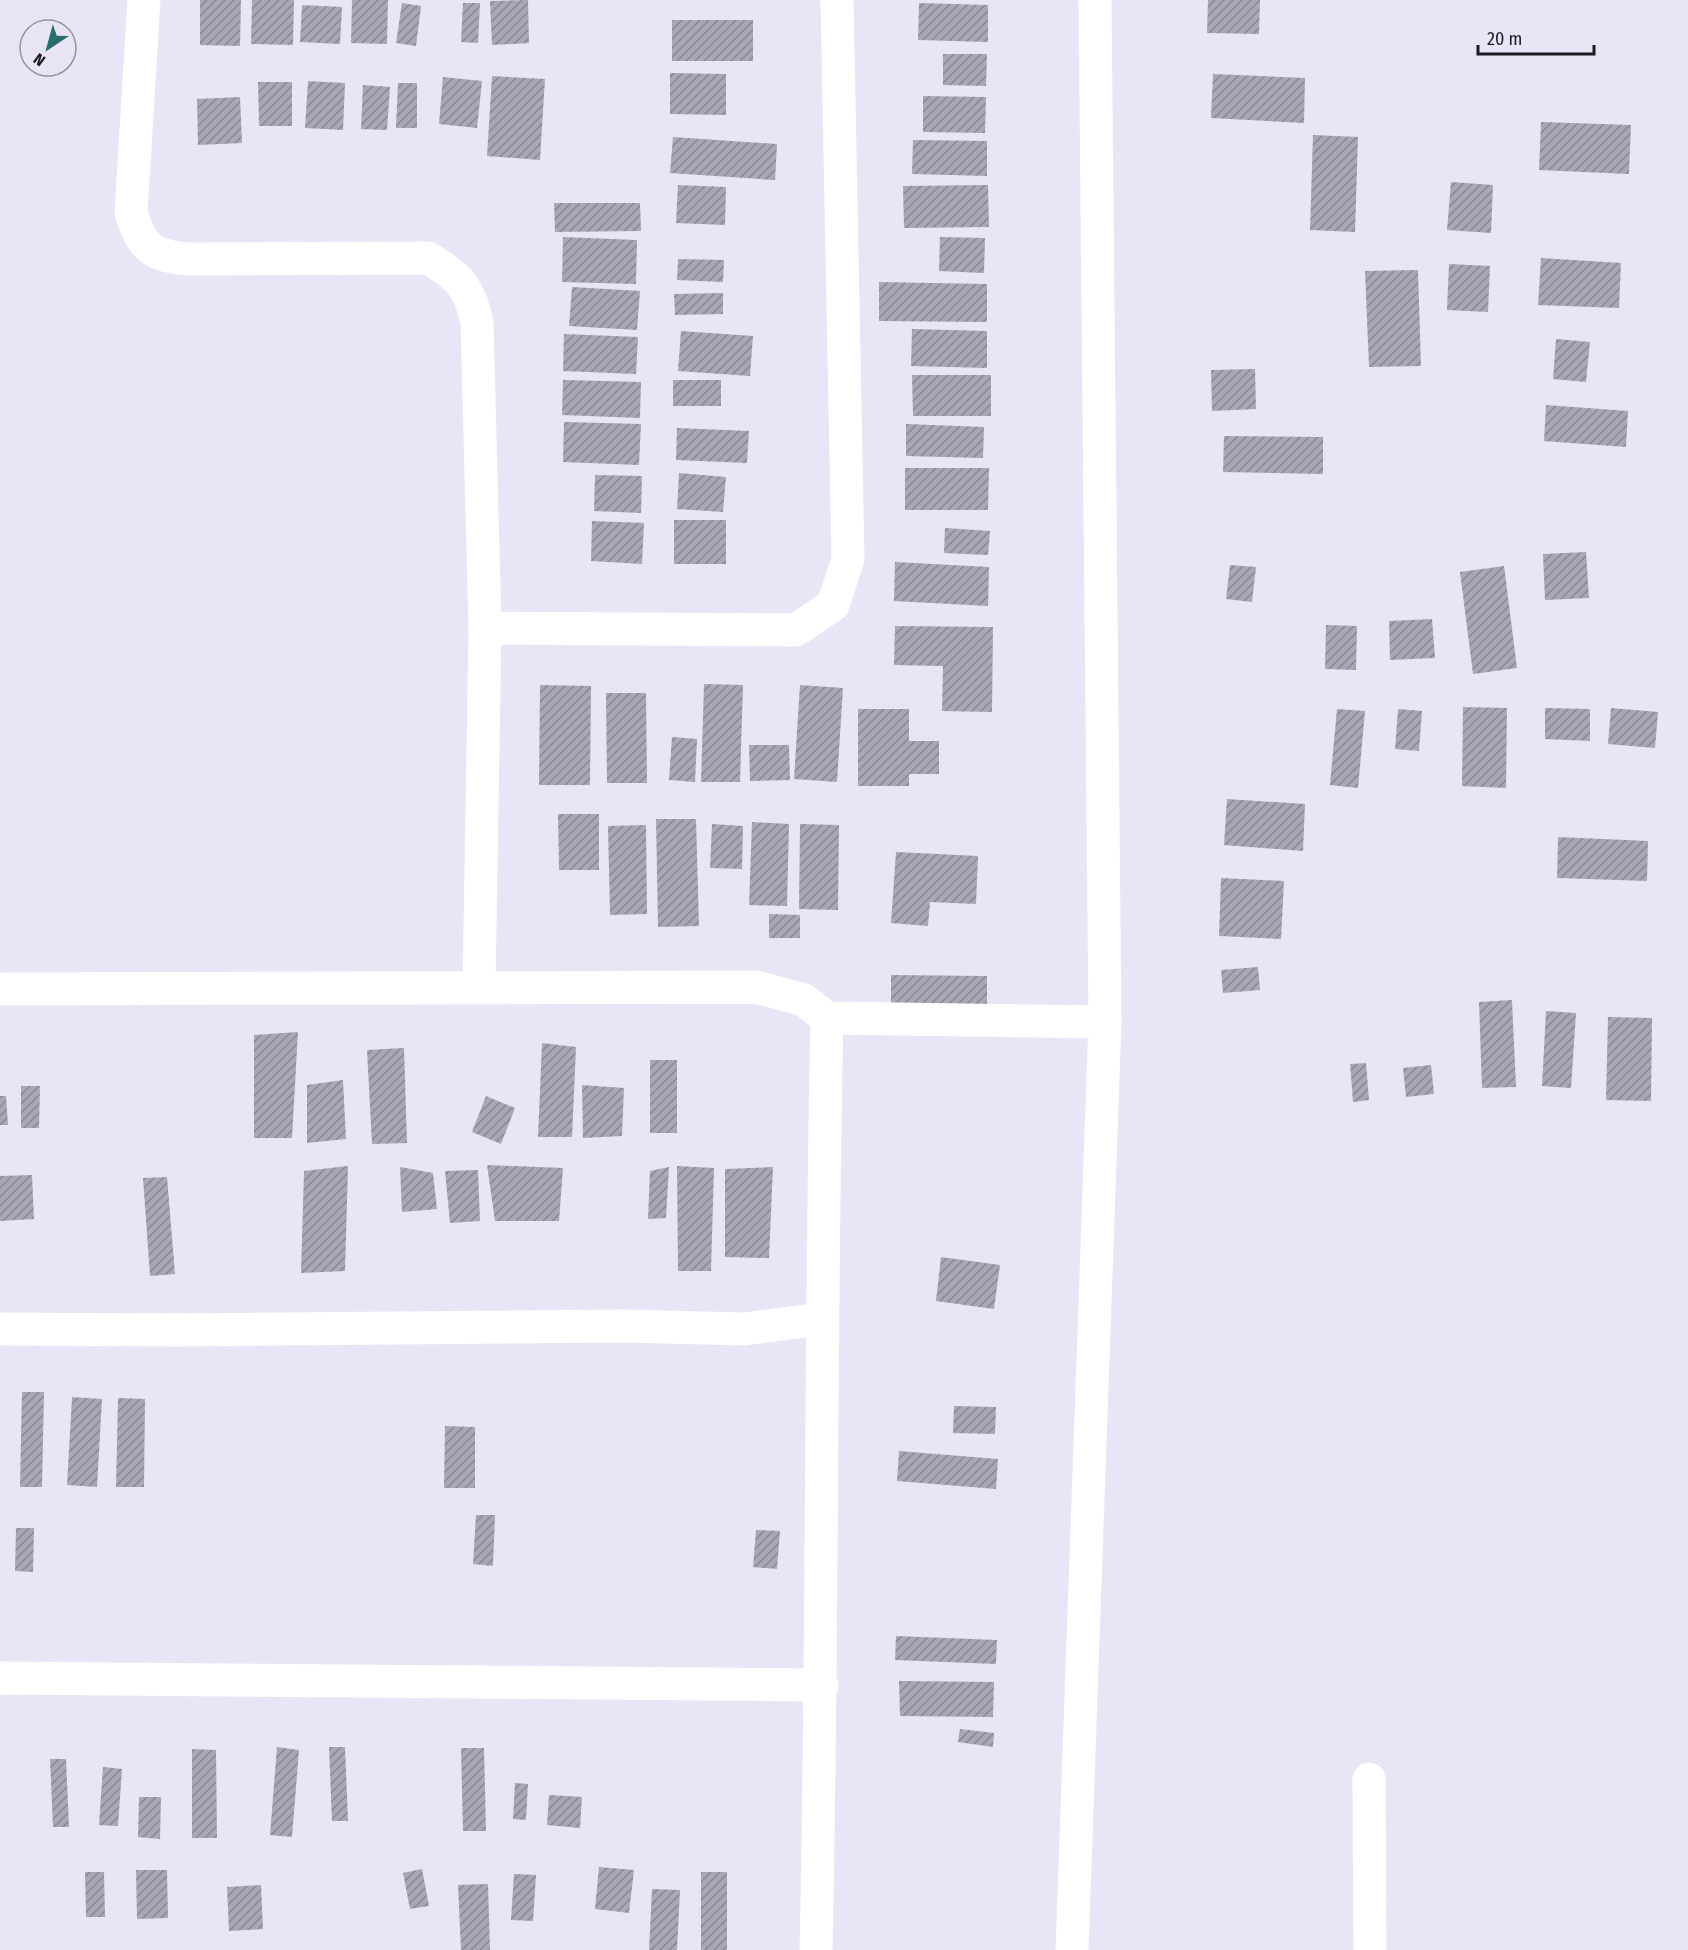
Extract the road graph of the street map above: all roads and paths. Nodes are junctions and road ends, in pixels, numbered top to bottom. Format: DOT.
graph roads {
  1 [pos="144,0"];
  2 [pos="837,0"];
  3 [pos="1095,0"];
  4 [pos="485,628"];
  5 [pos="479,987"];
  6 [pos="0,988"];
  7 [pos="827,1018"];
  8 [pos="1105,1022"];
  9 [pos="820,1319"];
  10 [pos="0,1329"];
  11 [pos="0,1678"];
  12 [pos="822,1685"];
  13 [pos="1369,1779"];
  14 [pos="816,1950"];
  15 [pos="1072,1950"];
  16 [pos="1370,1950"];
  1 -- 4 [label="street"];
  2 -- 4 [label="street"];
  3 -- 8 [label="street"];
  4 -- 5 [label="street"];
  5 -- 6 [label="street"];
  5 -- 7 [label="street"];
  7 -- 8 [label="street"];
  7 -- 9 [label="street"];
  8 -- 15 [label="street"];
  9 -- 10 [label="street"];
  9 -- 12 [label="street"];
  11 -- 12 [label="street"];
  12 -- 14 [label="street"];
  13 -- 16 [label="street"];
}
